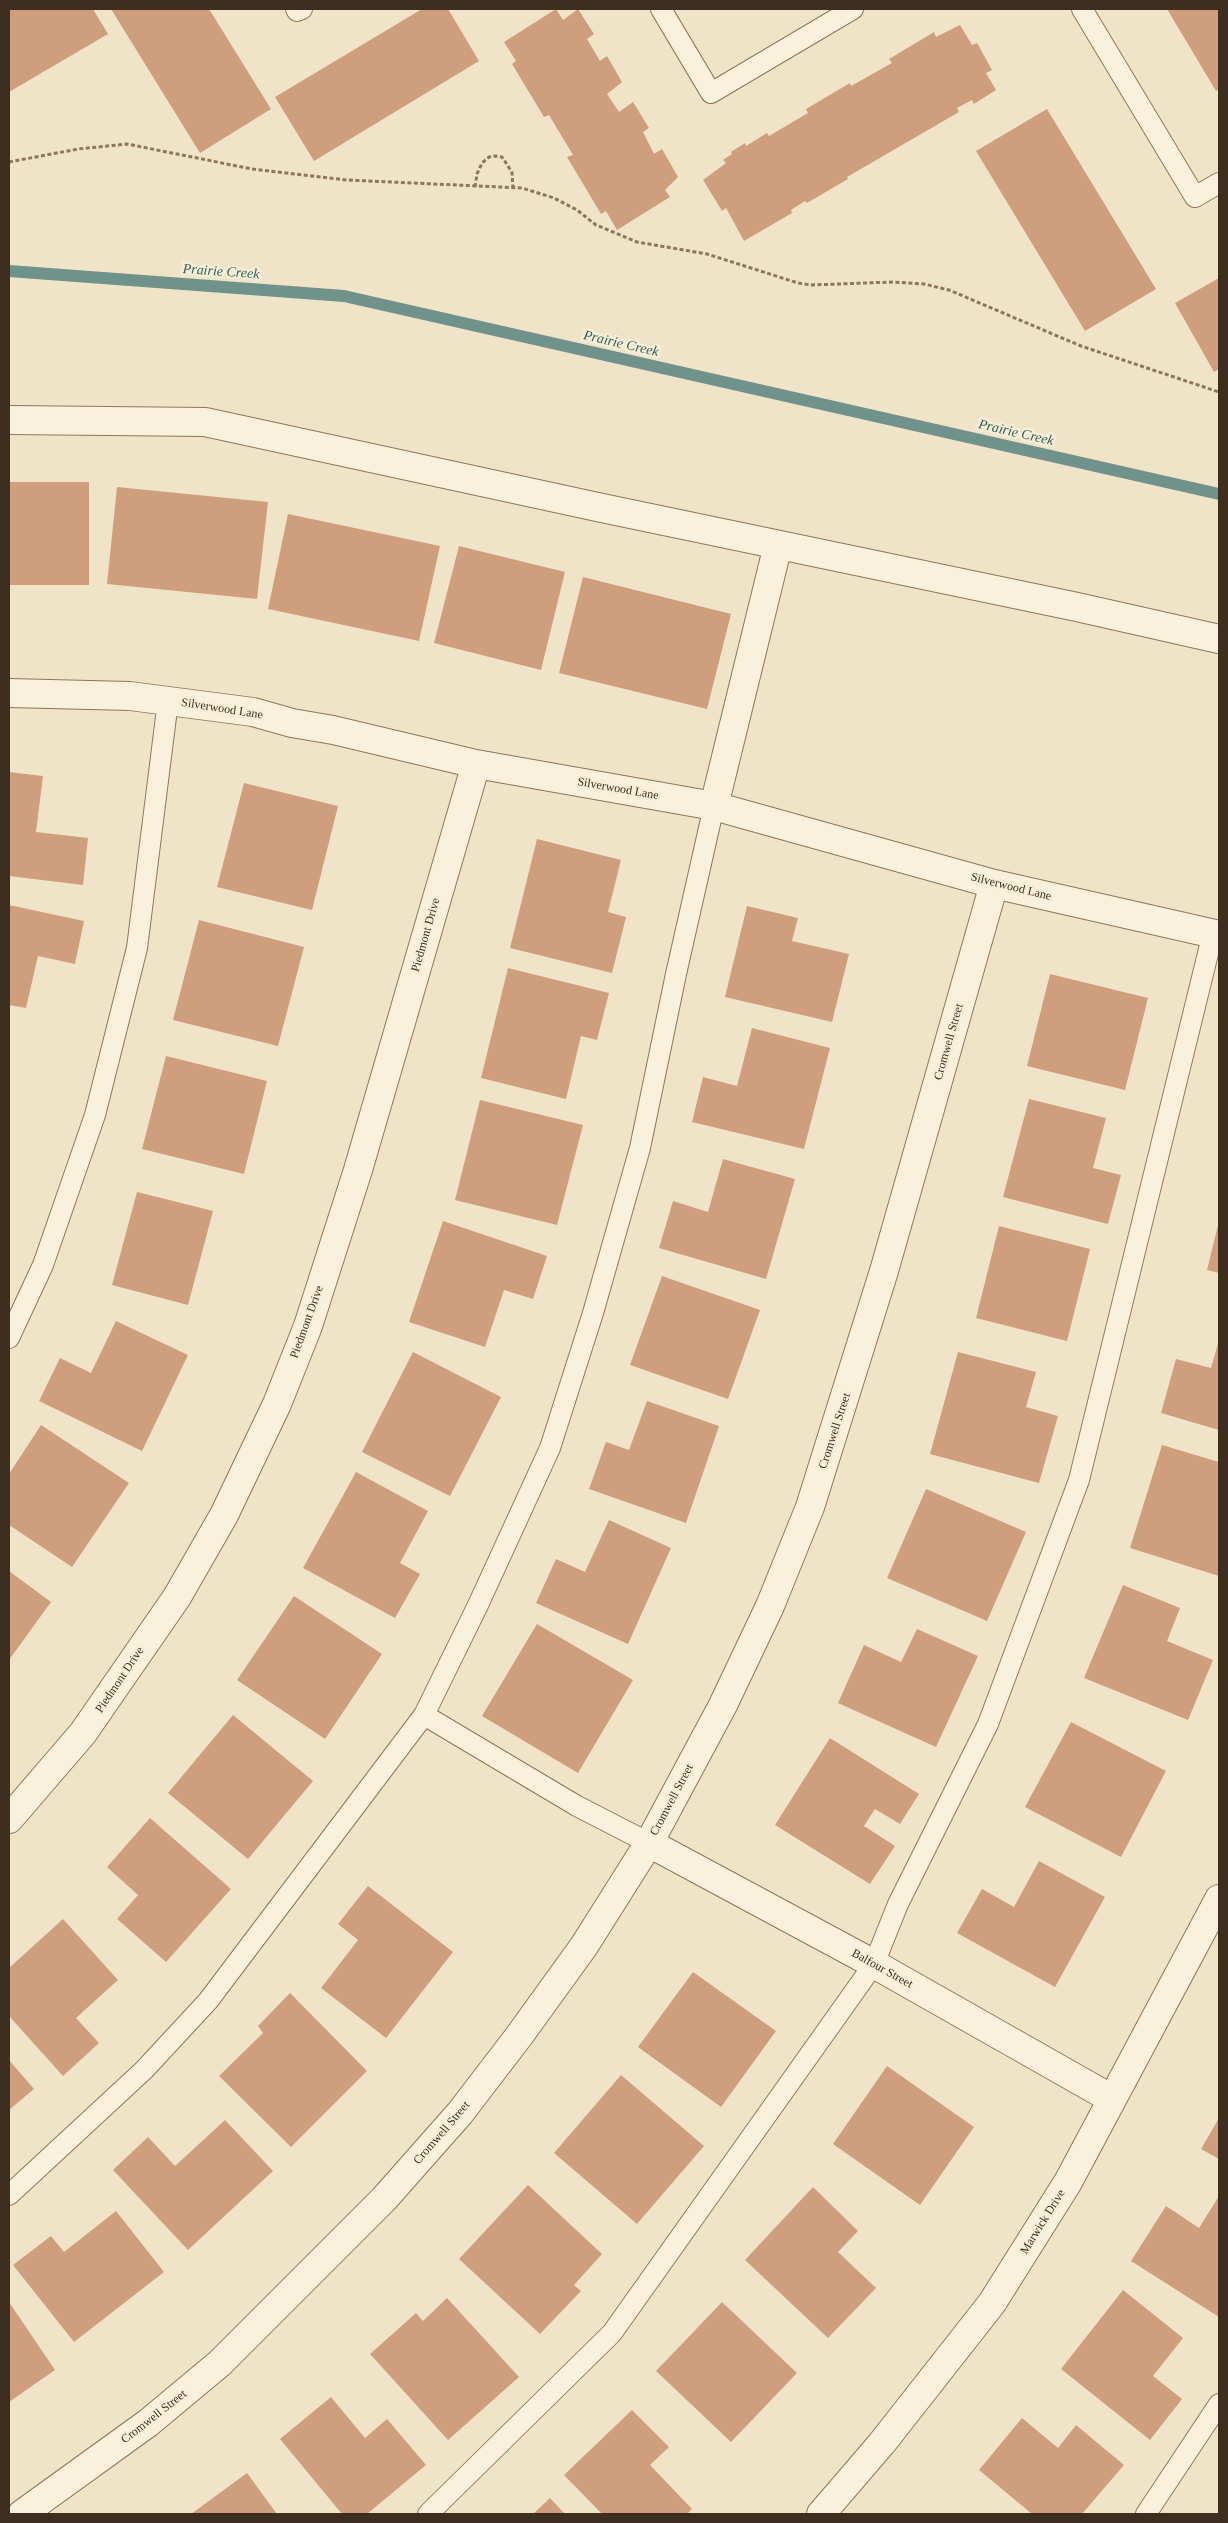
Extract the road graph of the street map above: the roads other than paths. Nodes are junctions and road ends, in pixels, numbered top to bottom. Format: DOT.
graph roads {
  1 [pos="296,9"];
  2 [pos="302,9"];
  3 [pos="660,9"];
  4 [pos="853,9"];
  5 [pos="1082,9"];
  6 [pos="1219,182"];
  7 [pos="9,420"];
  8 [pos="778,545"];
  9 [pos="1219,639"];
  10 [pos="9,693"];
  11 [pos="168,701"];
  12 [pos="476,764"];
  13 [pos="714,806"];
  14 [pos="994,884"];
  15 [pos="1216,934"];
  16 [pos="9,1338"];
  17 [pos="424,1715"];
  18 [pos="9,1819"];
  19 [pos="649,1843"];
  20 [pos="1219,1899"];
  21 [pos="874,1964"];
  22 [pos="1112,2099"];
  23 [pos="9,2195"];
  24 [pos="1219,2404"];
  25 [pos="22,2514"];
  26 [pos="428,2514"];
  27 [pos="821,2514"];
  28 [pos="1146,2514"];
  1 -- 2 [label="lane"];
  3 -- 4 [label="lane"];
  5 -- 6 [label="lane"];
  7 -- 8 [label="street"];
  8 -- 9 [label="street"];
  8 -- 13 [label="street"];
  10 -- 11 [label="street, Silverwood Lane"];
  11 -- 12 [label="street, Silverwood Lane"];
  11 -- 16 [label="lane"];
  12 -- 13 [label="street, Silverwood Lane"];
  12 -- 18 [label="street, Piedmont Drive"];
  13 -- 14 [label="street, Silverwood Lane"];
  13 -- 17 [label="lane"];
  14 -- 15 [label="street, Silverwood Lane"];
  14 -- 19 [label="street, Cromwell Street"];
  15 -- 21 [label="lane"];
  17 -- 19 [label="lane"];
  17 -- 23 [label="lane"];
  19 -- 21 [label="street, Balfour Street"];
  19 -- 25 [label="street, Cromwell Street"];
  20 -- 22 [label="street, Marwick Drive"];
  21 -- 22 [label="street, Balfour Street"];
  21 -- 26 [label="lane"];
  22 -- 27 [label="street, Marwick Drive"];
  24 -- 28 [label="lane"];
}
